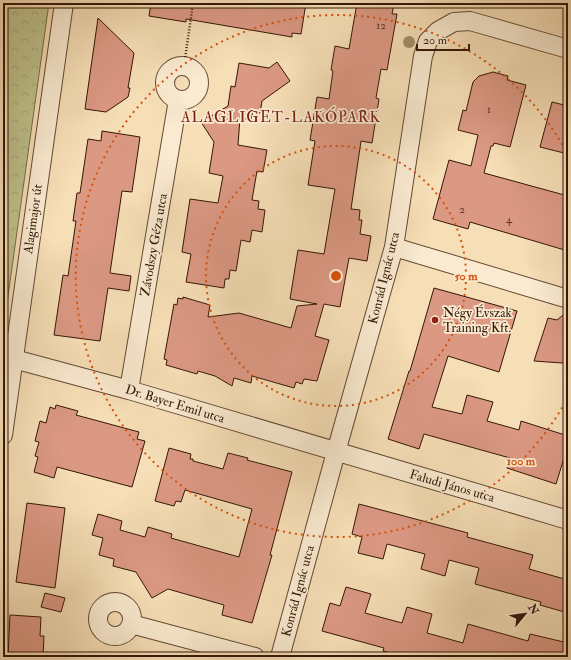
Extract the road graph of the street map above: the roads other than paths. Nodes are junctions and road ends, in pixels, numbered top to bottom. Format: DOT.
graph roads {
  1 [pos="64,3"];
  2 [pos="568,49"];
  3 [pos="178,100"];
  4 [pos="394,247"];
  5 [pos="568,299"];
  6 [pos="14,359"];
  7 [pos="129,390"];
  8 [pos="3,435"];
  9 [pos="336,452"];
  10 [pos="568,520"];
  11 [pos="131,624"];
  12 [pos="255,657"];
  13 [pos="280,657"];
  1 -- 6 [label="street, Alagimajor út"];
  2 -- 4 [label="street, Konrád Ignác utca"];
  3 -- 3 [label="street"];
  3 -- 7 [label="street, Závodszy Géza utca"];
  4 -- 5 [label="street"];
  4 -- 9 [label="street, Konrád Ignác utca"];
  6 -- 7 [label="street, Dr. Bayer Emil utca"];
  6 -- 8 [label="street, Alagimajor út"];
  7 -- 9 [label="street, Dr. Bayer Emil utca"];
  9 -- 10 [label="street, Faludi János utca"];
  9 -- 13 [label="street, Konrád Ignác utca"];
  11 -- 12 [label="street"];
}
